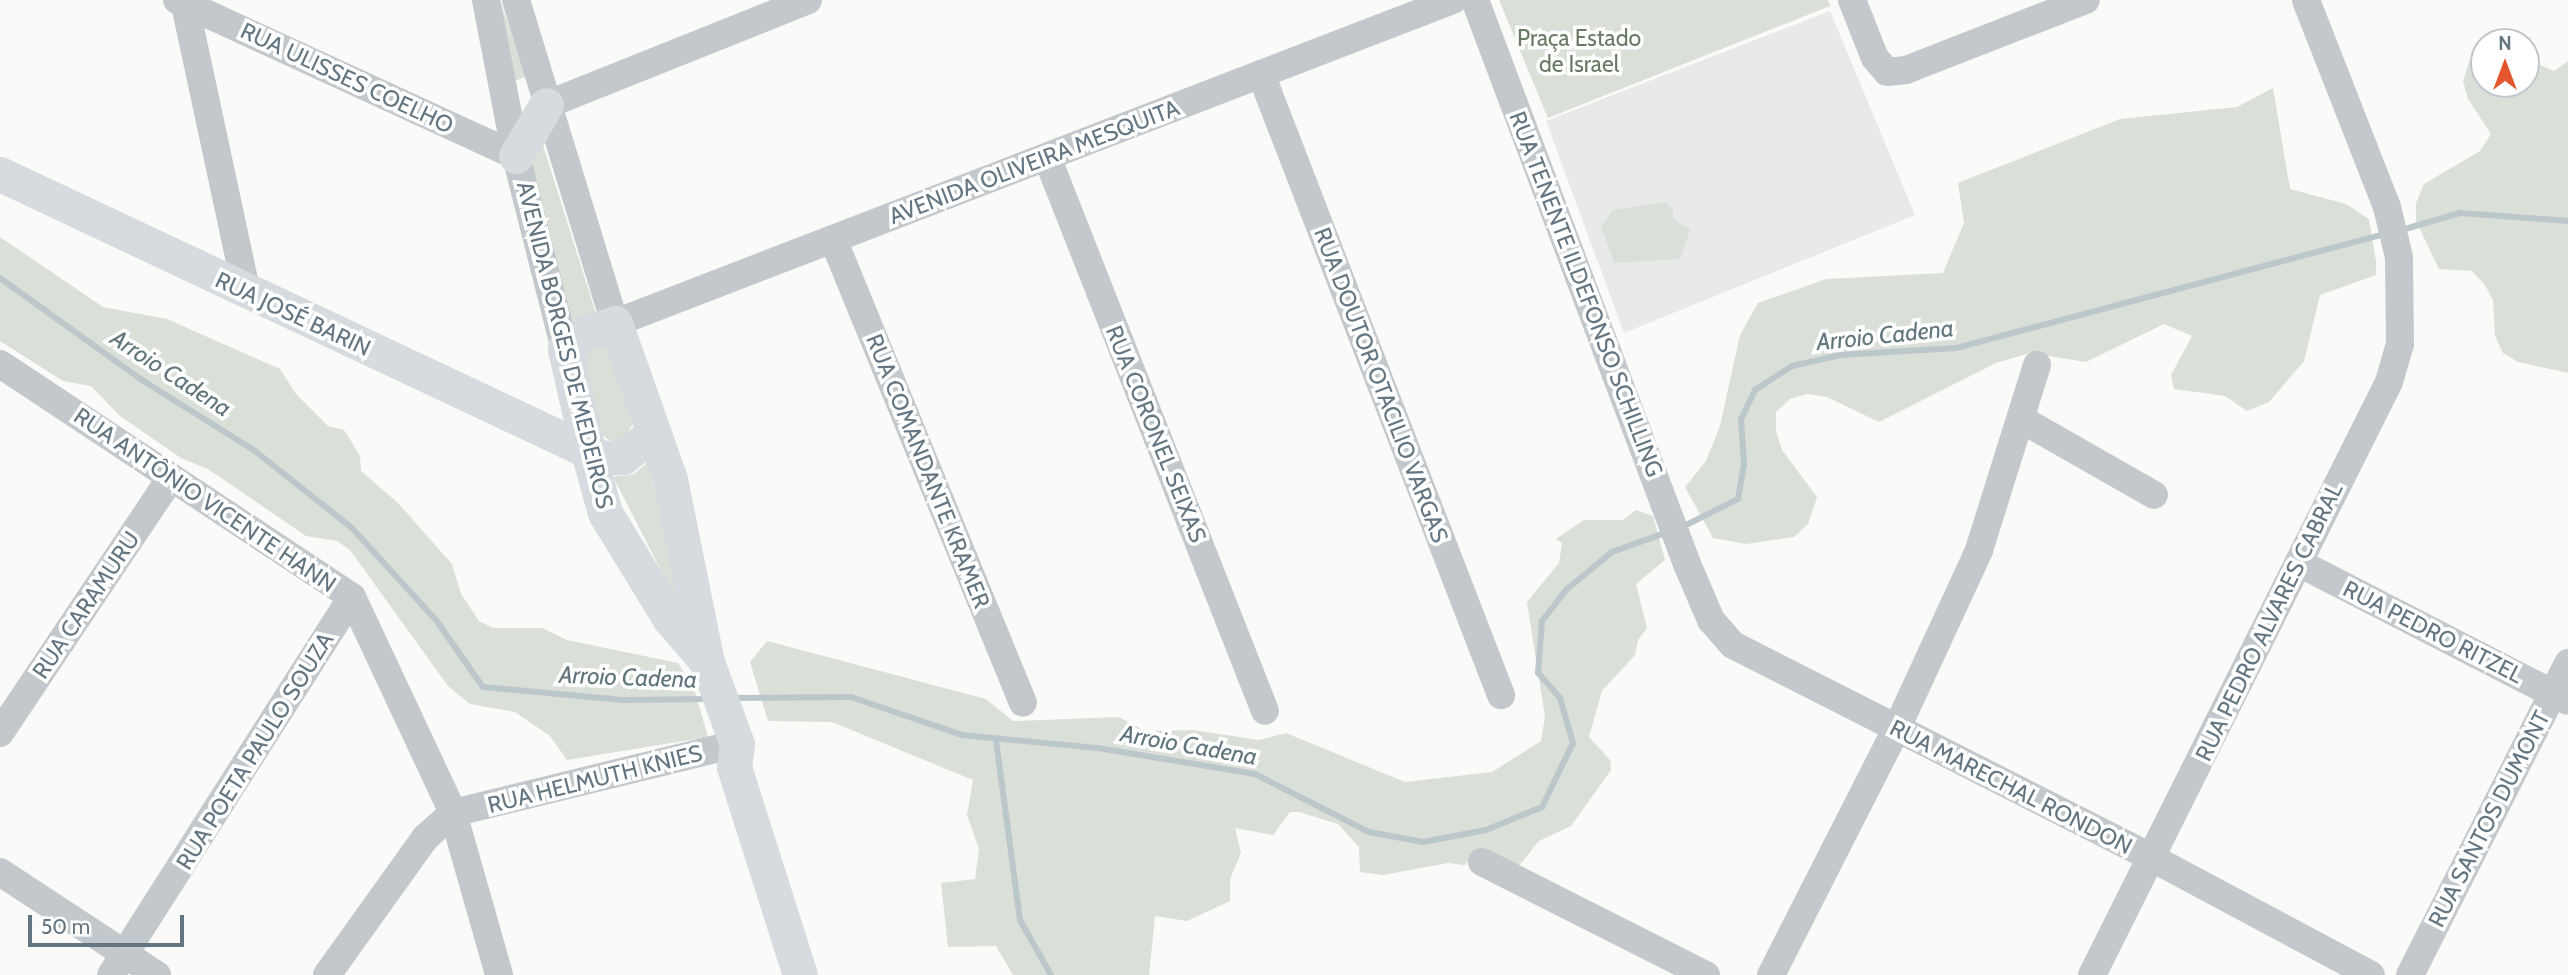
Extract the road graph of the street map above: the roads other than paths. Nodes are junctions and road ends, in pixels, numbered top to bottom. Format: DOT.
graph roads {
  1 [pos="486,0"];
  2 [pos="516,0"];
  3 [pos="807,0"];
  4 [pos="1453,0"];
  5 [pos="1475,0"];
  6 [pos="1852,0"];
  7 [pos="2086,0"];
  8 [pos="2306,0"];
  9 [pos="182,1"];
  10 [pos="1261,74"];
  11 [pos="546,105"];
  12 [pos="516,156"];
  13 [pos="1047,157"];
  14 [pos="0,174"];
  15 [pos="833,239"];
  16 [pos="247,294"];
  17 [pos="615,323"];
  18 [pos="565,349"];
  19 [pos="0,363"];
  20 [pos="2037,365"];
  21 [pos="2021,419"];
  22 [pos="654,433"];
  23 [pos="588,451"];
  24 [pos="171,478"];
  25 [pos="2154,495"];
  26 [pos="2299,563"];
  27 [pos="1687,564"];
  28 [pos="352,597"];
  29 [pos="707,662"];
  30 [pos="2568,663"];
  31 [pos="1500,695"];
  32 [pos="2560,697"];
  33 [pos="1023,704"];
  34 [pos="1265,711"];
  35 [pos="1896,730"];
  36 [pos="0,733"];
  37 [pos="734,737"];
  38 [pos="453,813"];
  39 [pos="2152,858"];
  40 [pos="1482,862"];
  41 [pos="0,872"];
  42 [pos="118,964"];
  43 [pos="158,975"];
  44 [pos="327,975"];
  45 [pos="499,975"];
  46 [pos="800,975"];
  47 [pos="820,975"];
  48 [pos="1706,975"];
  49 [pos="1771,975"];
  50 [pos="2092,975"];
  51 [pos="2371,975"];
  52 [pos="2410,975"];
  1 -- 12 [label="street, AVENIDA BORGES DE MEDEIROS"];
  2 -- 11 [label="street, AVENIDA BORGES DE MEDEIROS"];
  3 -- 11 [label="street"];
  4 -- 10 [label="street, AVENIDA OLIVEIRA MESQUITA"];
  5 -- 27 [label="street, RUA TENENTE ILDEFONSO SCHILLING"];
  6 -- 7 [label="street"];
  8 -- 26 [label="street, RUA PEDRO ALVARES CABRAL"];
  9 -- 12 [label="street, RUA ULISSES COELHO"];
  9 -- 16 [label="street"];
  10 -- 13 [label="street, AVENIDA OLIVEIRA MESQUITA"];
  10 -- 31 [label="street, RUA DOUTOR OTACILIO VARGAS"];
  11 -- 12 [label="main road"];
  11 -- 17 [label="street, AVENIDA BORGES DE MEDEIROS"];
  12 -- 18 [label="street, AVENIDA BORGES DE MEDEIROS"];
  13 -- 15 [label="street, AVENIDA OLIVEIRA MESQUITA"];
  13 -- 34 [label="street, RUA CORONEL SEIXAS"];
  14 -- 16 [label="main road, RUA JOSÉ BARIN"];
  15 -- 17 [label="street, AVENIDA OLIVEIRA MESQUITA"];
  15 -- 33 [label="street, RUA COMANDANTE KRAMER"];
  16 -- 23 [label="main road, RUA JOSÉ BARIN"];
  17 -- 18 [label="main road"];
  17 -- 22 [label="main road, AVENIDA BORGES DE MEDEIROS"];
  18 -- 23 [label="main road, AVENIDA BORGES DE MEDEIROS"];
  19 -- 24 [label="street, RUA ANTÔNIO VICENTE HANN"];
  20 -- 21 [label="street"];
  21 -- 25 [label="street"];
  21 -- 35 [label="street"];
  22 -- 23 [label="main road, RUA JOSÉ BARIN"];
  22 -- 29 [label="main road, AVENIDA BORGES DE MEDEIROS"];
  23 -- 29 [label="main road, AVENIDA BORGES DE MEDEIROS"];
  24 -- 28 [label="street, RUA ANTÔNIO VICENTE HANN"];
  24 -- 36 [label="street, RUA CARAMURU"];
  26 -- 32 [label="street, RUA PEDRO RITZEL"];
  26 -- 39 [label="street, RUA PEDRO ALVARES CABRAL"];
  27 -- 35 [label="street, RUA MARECHAL RONDON"];
  28 -- 38 [label="street, RUA ANTÔNIO VICENTE HANN"];
  28 -- 42 [label="street, RUA POETA PAULO SOUZA"];
  29 -- 37 [label="main road, AVENIDA BORGES DE MEDEIROS"];
  30 -- 32 [label="street, RUA SANTOS DUMONT"];
  32 -- 52 [label="street, RUA SANTOS DUMONT"];
  35 -- 39 [label="street, RUA MARECHAL RONDON"];
  35 -- 49 [label="street"];
  37 -- 38 [label="street, RUA HELMUTH KNIES"];
  37 -- 46 [label="main road, AVENIDA BORGES DE MEDEIROS"];
  37 -- 47 [label="main road, AVENIDA BORGES DE MEDEIROS"];
  38 -- 44 [label="street"];
  38 -- 45 [label="street, RUA ANTÔNIO VICENTE HANN"];
  39 -- 50 [label="street, RUA PEDRO ALVARES CABRAL"];
  39 -- 51 [label="street, RUA MARECHAL RONDON"];
  40 -- 48 [label="street"];
  41 -- 42 [label="street"];
  42 -- 43 [label="street"];
}
